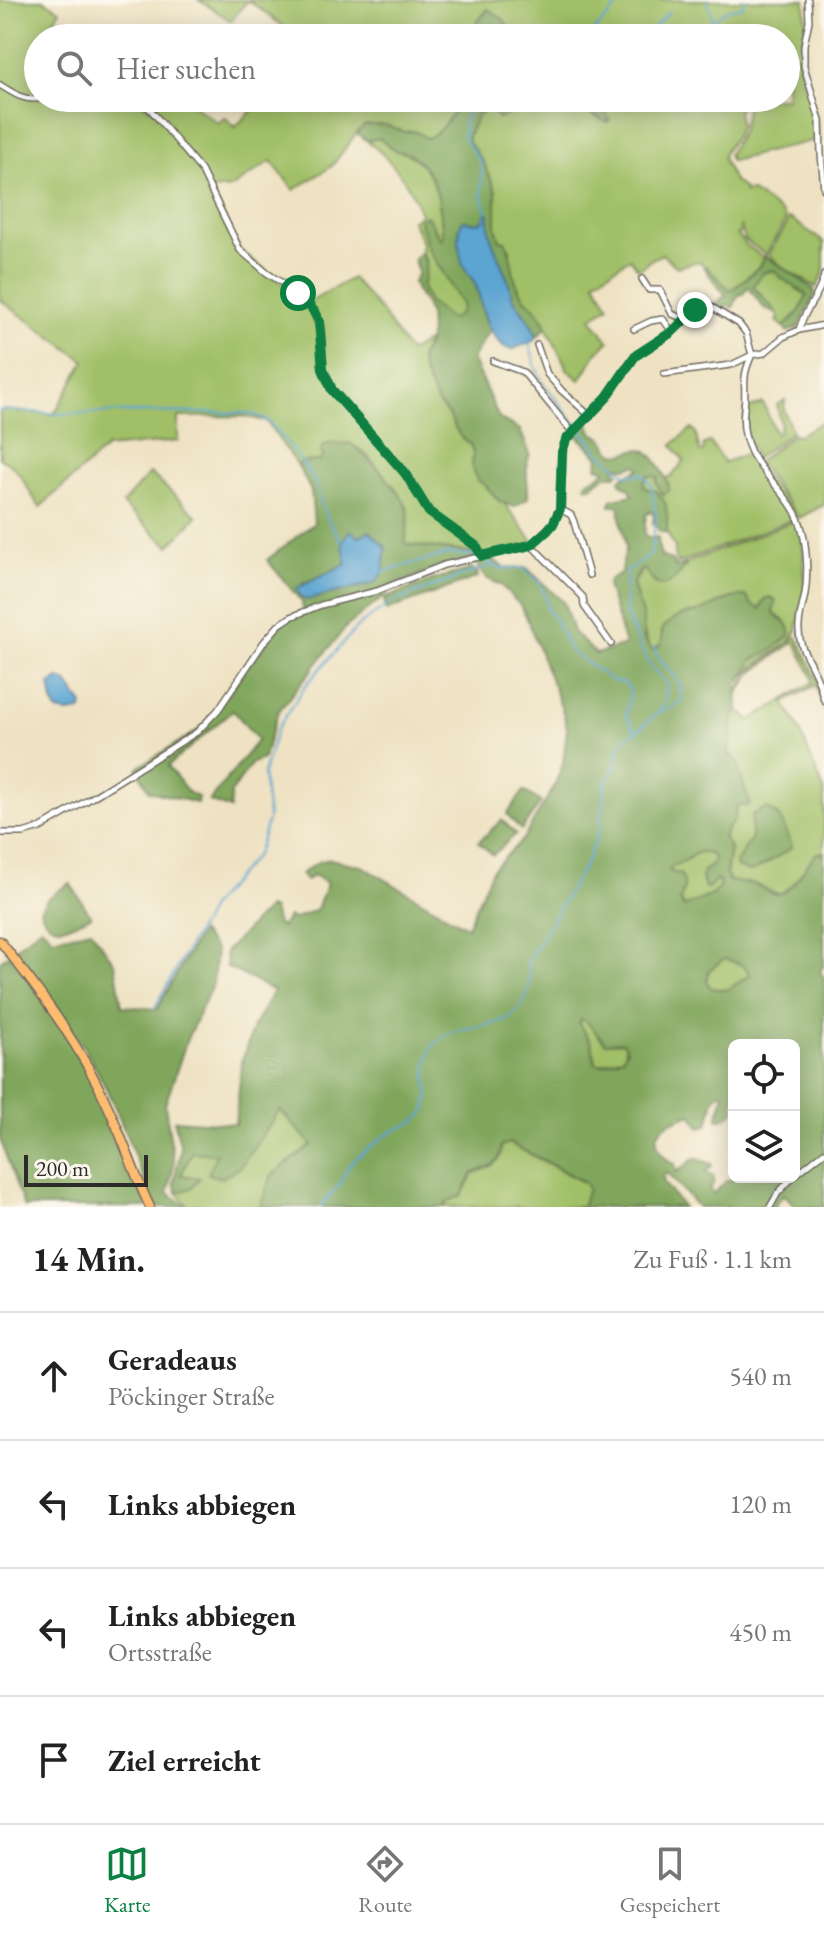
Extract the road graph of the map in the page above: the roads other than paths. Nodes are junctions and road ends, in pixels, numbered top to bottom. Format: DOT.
graph roads {
  1 [pos="808,0"];
  2 [pos="0,85"];
  3 [pos="24,98"];
  4 [pos="153,112"];
  5 [pos="824,189"];
  6 [pos="824,275"];
  7 [pos="642,279"];
  8 [pos="672,314"];
  9 [pos="663,319"];
  10 [pos="685,319"];
  11 [pos="824,325"];
  12 [pos="634,329"];
  13 [pos="799,330"];
  14 [pos="672,332"];
  15 [pos="537,345"];
  16 [pos="752,355"];
  17 [pos="493,361"];
  18 [pos="664,374"];
  19 [pos="590,416"];
  20 [pos="574,431"];
  21 [pos="560,509"];
  22 [pos="531,545"];
  23 [pos="482,556"];
  24 [pos="589,575"];
  25 [pos="611,644"];
  26 [pos="824,700"];
  27 [pos="0,833"];
  28 [pos="0,941"];
  29 [pos="824,1152"];
  30 [pos="800,1172"];
  31 [pos="788,1183"];
  32 [pos="150,1207"];
  33 [pos="770,1207"];
  1 -- 5 [label="street"];
  2 -- 3 [label="street"];
  4 -- 23 [label="street"];
  6 -- 13 [label="street"];
  7 -- 8 [label="street"];
  8 -- 9 [label="street"];
  8 -- 10 [label="street"];
  9 -- 12 [label="street"];
  9 -- 14 [label="street"];
  10 -- 14 [label="street"];
  10 -- 16 [label="street"];
  11 -- 13 [label="street"];
  13 -- 16 [label="street"];
  14 -- 19 [label="street"];
  15 -- 19 [label="street"];
  16 -- 18 [label="street"];
  16 -- 26 [label="street"];
  17 -- 20 [label="street"];
  19 -- 20 [label="street"];
  20 -- 21 [label="street"];
  21 -- 22 [label="street"];
  21 -- 24 [label="street"];
  22 -- 23 [label="street"];
  22 -- 25 [label="street"];
  23 -- 27 [label="street"];
  28 -- 32 [label="main road"];
  29 -- 30 [label="street"];
  31 -- 33 [label="street"];
}
